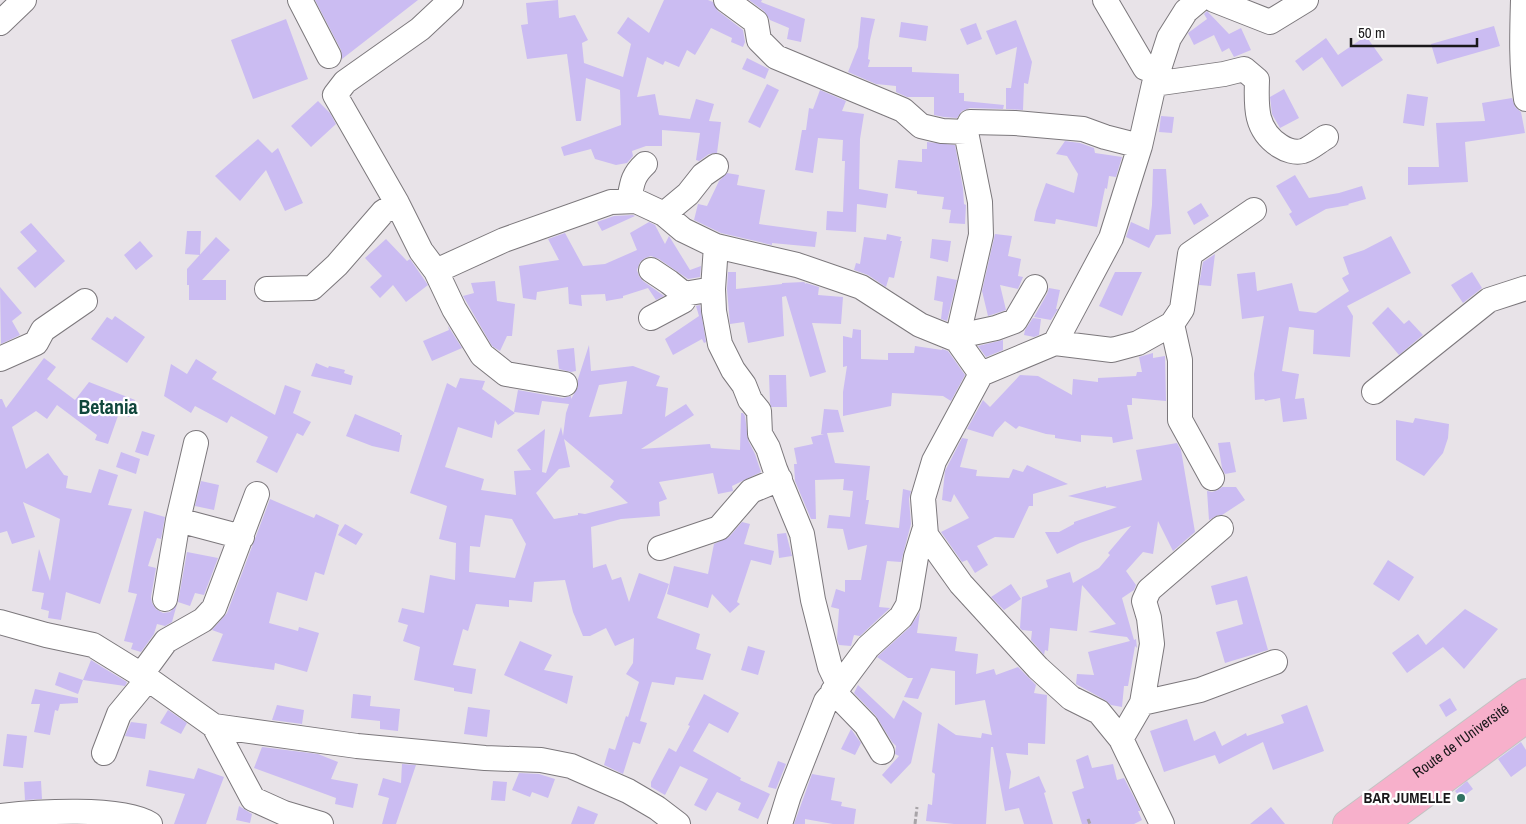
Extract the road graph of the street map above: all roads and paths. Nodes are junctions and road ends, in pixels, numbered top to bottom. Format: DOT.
graph roads {
  1 [pos="24,0"];
  2 [pos="300,0"];
  3 [pos="451,0"];
  4 [pos="726,0"];
  5 [pos="1105,0"];
  6 [pos="1198,0"];
  7 [pos="1214,0"];
  8 [pos="1306,0"];
  9 [pos="1524,0"];
  10 [pos="0,22"];
  11 [pos="329,56"];
  12 [pos="1156,78"];
  13 [pos="1526,99"];
  14 [pos="966,132"];
  15 [pos="1326,137"];
  16 [pos="1140,146"];
  17 [pos="645,164"];
  18 [pos="716,166"];
  19 [pos="629,201"];
  20 [pos="397,204"];
  21 [pos="1254,210"];
  22 [pos="664,214"];
  23 [pos="716,246"];
  24 [pos="436,270"];
  25 [pos="651,270"];
  26 [pos="1035,287"];
  27 [pos="1526,288"];
  28 [pos="267,289"];
  29 [pos="713,289"];
  30 [pos="684,294"];
  31 [pos="85,301"];
  32 [pos="651,318"];
  33 [pos="1172,324"];
  34 [pos="957,340"];
  35 [pos="1055,343"];
  36 [pos="0,359"];
  37 [pos="981,374"];
  38 [pos="565,384"];
  39 [pos="1374,392"];
  40 [pos="196,443"];
  41 [pos="777,474"];
  42 [pos="1212,478"];
  43 [pos="257,494"];
  44 [pos="178,520"];
  45 [pos="1221,528"];
  46 [pos="924,531"];
  47 [pos="242,537"];
  48 [pos="660,548"];
  49 [pos="164,599"];
  50 [pos="0,622"];
  51 [pos="1275,662"];
  52 [pos="144,677"];
  53 [pos="836,689"];
  54 [pos="1526,693"];
  55 [pos="1142,703"];
  56 [pos="1526,719"];
  57 [pos="214,726"];
  58 [pos="1121,739"];
  59 [pos="882,752"];
  60 [pos="104,753"];
  61 [pos="917,807"];
  62 [pos="0,816"];
  63 [pos="656,816"];
  64 [pos="1088,819"];
  65 [pos="1389,822"];
  66 [pos="150,824"];
  67 [pos="321,824"];
  68 [pos="678,824"];
  69 [pos="780,824"];
  70 [pos="914,824"];
  71 [pos="1090,824"];
  72 [pos="1162,824"];
  73 [pos="1347,824"];
  1 -- 10 [label="street"];
  2 -- 11 [label="street"];
  3 -- 20 [label="street"];
  4 -- 14 [label="street"];
  5 -- 12 [label="street"];
  6 -- 12 [label="street"];
  7 -- 8 [label="street"];
  9 -- 13 [label="street"];
  12 -- 15 [label="street"];
  12 -- 16 [label="street"];
  14 -- 16 [label="street"];
  14 -- 34 [label="street"];
  16 -- 35 [label="street"];
  17 -- 19 [label="street"];
  18 -- 22 [label="street"];
  19 -- 22 [label="street"];
  19 -- 24 [label="street"];
  20 -- 24 [label="street"];
  20 -- 28 [label="street"];
  21 -- 33 [label="street"];
  22 -- 23 [label="street"];
  23 -- 29 [label="street"];
  23 -- 34 [label="street"];
  24 -- 38 [label="street"];
  25 -- 30 [label="street"];
  26 -- 34 [label="street"];
  27 -- 39 [label="street"];
  29 -- 30 [label="street"];
  29 -- 41 [label="street"];
  30 -- 32 [label="street"];
  31 -- 36 [label="street"];
  33 -- 35 [label="street"];
  33 -- 42 [label="street"];
  34 -- 37 [label="street"];
  35 -- 37 [label="street"];
  37 -- 46 [label="street"];
  40 -- 44 [label="street"];
  41 -- 48 [label="street"];
  41 -- 53 [label="street"];
  43 -- 47 [label="street"];
  44 -- 47 [label="street"];
  44 -- 49 [label="street"];
  45 -- 55 [label="street"];
  46 -- 53 [label="street"];
  46 -- 58 [label="street"];
  47 -- 52 [label="street"];
  50 -- 52 [label="street"];
  51 -- 55 [label="street"];
  52 -- 57 [label="street"];
  52 -- 60 [label="street"];
  53 -- 59 [label="street"];
  53 -- 69 [label="street"];
  54 -- 73 [label="main road, Route de l'Université"];
  55 -- 58 [label="street"];
  56 -- 65 [label="main road, Route de l'Université"];
  57 -- 63 [label="street"];
  57 -- 67 [label="street"];
  58 -- 72 [label="street"];
  61 -- 70 [label="path"];
  62 -- 66 [label="street"];
  63 -- 68 [label="street"];
  64 -- 71 [label="path"];
}
